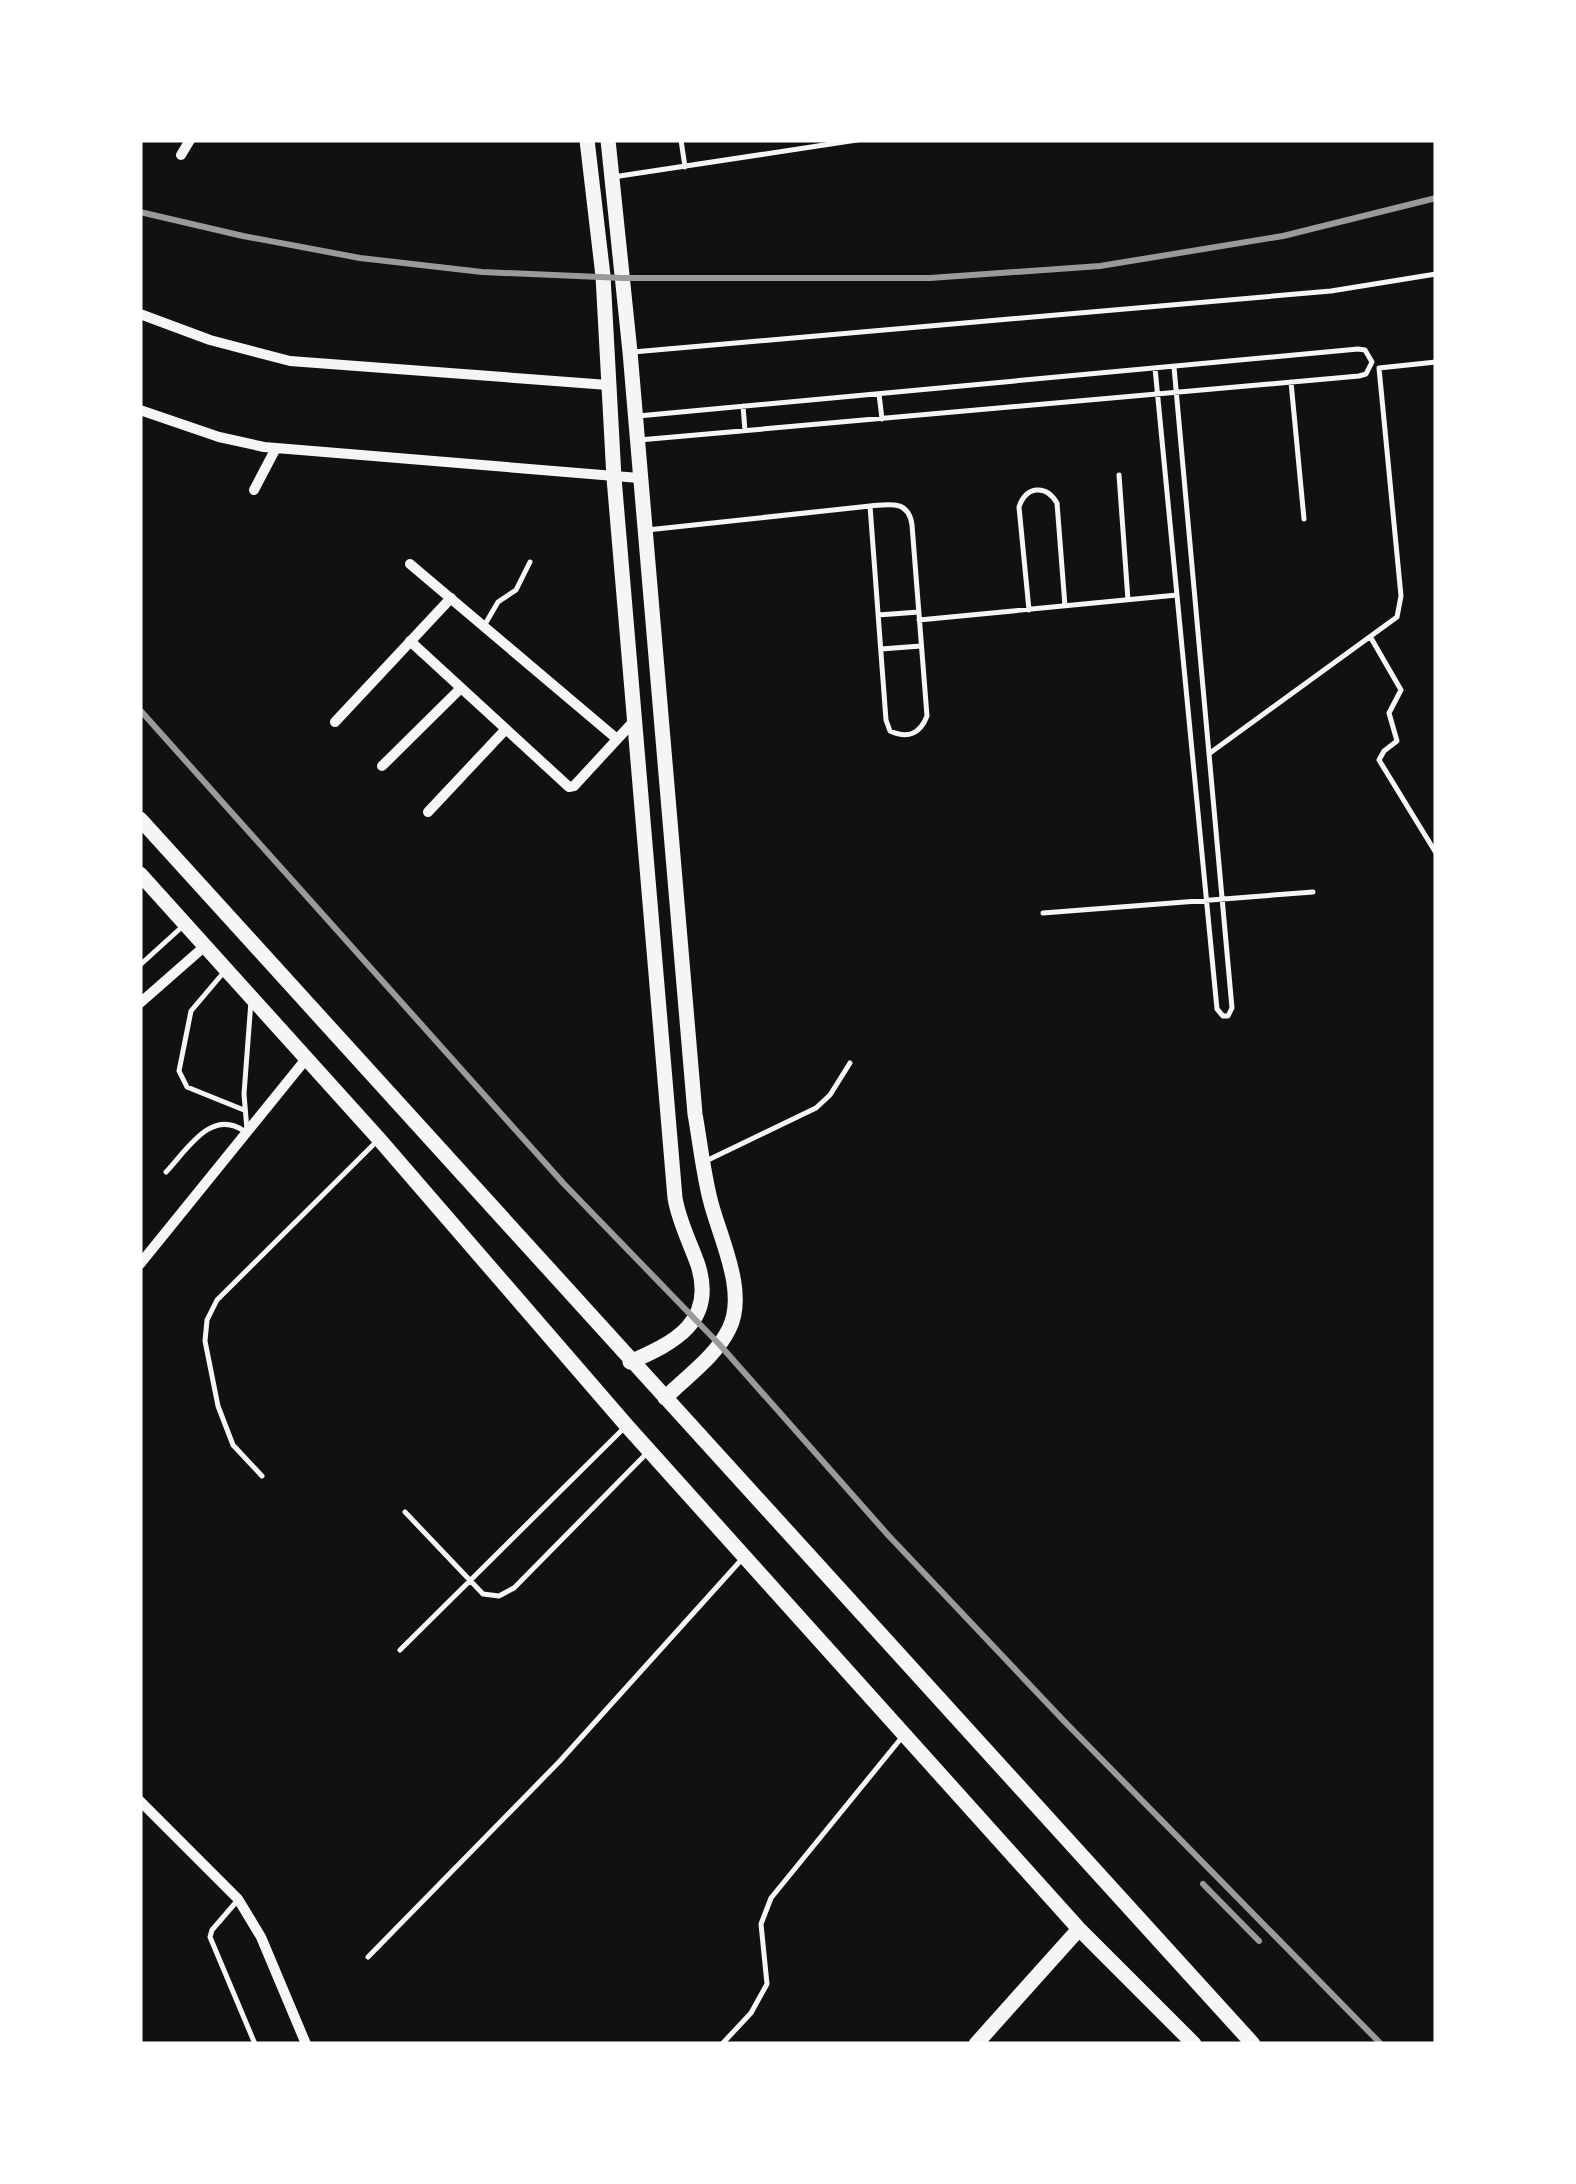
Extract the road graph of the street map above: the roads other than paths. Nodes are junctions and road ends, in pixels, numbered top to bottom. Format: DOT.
graph roads {
  1 [pos="190,140"];
  2 [pos="587,140"];
  3 [pos="608,140"];
  4 [pos="682,140"];
  5 [pos="857,140"];
  6 [pos="181,154"];
  7 [pos="685,167"];
  8 [pos="613,177"];
  9 [pos="592,180"];
  10 [pos="1436,274"];
  11 [pos="140,314"];
  12 [pos="630,352"];
  13 [pos="1436,362"];
  14 [pos="1174,366"];
  15 [pos="1155,368"];
  16 [pos="1375,368"];
  17 [pos="1292,382"];
  18 [pos="608,385"];
  19 [pos="1176,392"];
  20 [pos="879,394"];
  21 [pos="1158,394"];
  22 [pos="743,406"];
  23 [pos="140,410"];
  24 [pos="634,416"];
  25 [pos="882,419"];
  26 [pos="745,431"];
  27 [pos="636,440"];
  28 [pos="276,448"];
  29 [pos="1119,476"];
  30 [pos="614,478"];
  31 [pos="639,478"];
  32 [pos="254,490"];
  33 [pos="870,506"];
  34 [pos="1304,519"];
  35 [pos="644,530"];
  36 [pos="530,562"];
  37 [pos="410,564"];
  38 [pos="1194,590"];
  39 [pos="1177,593"];
  40 [pos="451,598"];
  41 [pos="1128,600"];
  42 [pos="1064,606"];
  43 [pos="1028,610"];
  44 [pos="919,612"];
  45 [pos="878,615"];
  46 [pos="920,620"];
  47 [pos="484,626"];
  48 [pos="1371,638"];
  49 [pos="410,641"];
  50 [pos="921,646"];
  51 [pos="881,649"];
  52 [pos="461,688"];
  53 [pos="634,721"];
  54 [pos="334,722"];
  55 [pos="506,729"];
  56 [pos="1207,737"];
  57 [pos="1191,739"];
  58 [pos="617,740"];
  59 [pos="1209,754"];
  60 [pos="382,766"];
  61 [pos="428,812"];
  62 [pos="140,819"];
  63 [pos="1436,853"];
  64 [pos="140,874"];
  65 [pos="1314,892"];
  66 [pos="1222,899"];
  67 [pos="1207,900"];
  68 [pos="1043,914"];
  69 [pos="186,924"];
  70 [pos="205,946"];
  71 [pos="140,964"];
  72 [pos="226,970"];
  73 [pos="252,998"];
  74 [pos="140,1002"];
  75 [pos="306,1059"];
  76 [pos="850,1063"];
  77 [pos="244,1110"];
  78 [pos="247,1132"];
  79 [pos="378,1140"];
  80 [pos="703,1162"];
  81 [pos="672,1164"];
  82 [pos="166,1172"];
  83 [pos="140,1264"];
  84 [pos="630,1362"];
  85 [pos="664,1398"];
  86 [pos="626,1426"];
  87 [pos="650,1451"];
  88 [pos="262,1476"];
  89 [pos="405,1512"];
  90 [pos="744,1557"];
  91 [pos="470,1580"];
  92 [pos="400,1650"];
  93 [pos="904,1734"];
  94 [pos="140,1801"];
  95 [pos="238,1899"];
  96 [pos="1079,1929"];
  97 [pos="368,1956"];
  98 [pos="256,2044"];
  99 [pos="306,2044"];
  100 [pos="722,2044"];
  101 [pos="976,2044"];
  102 [pos="1194,2044"];
  103 [pos="1253,2044"];
  1 -- 6 [label="street"];
  2 -- 9 [label="main road"];
  3 -- 8 [label="main road"];
  4 -- 7 [label="lane"];
  5 -- 7 [label="lane"];
  7 -- 8 [label="lane"];
  8 -- 9 [label="main road"];
  8 -- 12 [label="main road"];
  9 -- 18 [label="main road"];
  10 -- 12 [label="lane"];
  11 -- 18 [label="street"];
  12 -- 24 [label="main road"];
  13 -- 16 [label="lane"];
  14 -- 15 [label="lane"];
  14 -- 16 [label="lane"];
  14 -- 19 [label="lane"];
  15 -- 20 [label="lane"];
  15 -- 21 [label="lane"];
  16 -- 17 [label="lane"];
  16 -- 48 [label="lane"];
  17 -- 19 [label="lane"];
  17 -- 34 [label="lane"];
  18 -- 30 [label="main road"];
  19 -- 21 [label="lane"];
  19 -- 38 [label="lane"];
  20 -- 22 [label="lane"];
  20 -- 25 [label="lane"];
  21 -- 25 [label="lane"];
  21 -- 39 [label="lane"];
  22 -- 24 [label="lane"];
  22 -- 26 [label="lane"];
  23 -- 28 [label="street"];
  24 -- 27 [label="main road"];
  25 -- 26 [label="lane"];
  26 -- 27 [label="lane"];
  27 -- 31 [label="main road"];
  28 -- 30 [label="street"];
  28 -- 32 [label="street"];
  29 -- 41 [label="lane"];
  30 -- 31 [label="street"];
  30 -- 53 [label="main road"];
  31 -- 35 [label="main road"];
  33 -- 35 [label="lane"];
  33 -- 44 [label="lane"];
  33 -- 45 [label="lane"];
  35 -- 80 [label="main road"];
  36 -- 47 [label="lane"];
  37 -- 40 [label="street"];
  38 -- 39 [label="lane"];
  38 -- 56 [label="lane"];
  39 -- 41 [label="lane"];
  39 -- 57 [label="lane"];
  40 -- 47 [label="street"];
  40 -- 49 [label="street"];
  41 -- 42 [label="lane"];
  42 -- 43 [label="lane"];
  42 -- 43 [label="lane"];
  43 -- 46 [label="lane"];
  44 -- 45 [label="lane"];
  44 -- 46 [label="lane"];
  45 -- 51 [label="lane"];
  46 -- 50 [label="lane"];
  47 -- 58 [label="street"];
  48 -- 59 [label="lane"];
  48 -- 63 [label="lane"];
  49 -- 52 [label="street"];
  49 -- 54 [label="street"];
  50 -- 51 [label="lane"];
  50 -- 51 [label="lane"];
  52 -- 55 [label="street"];
  52 -- 60 [label="street"];
  53 -- 58 [label="street"];
  53 -- 81 [label="main road"];
  55 -- 58 [label="street"];
  55 -- 61 [label="street"];
  56 -- 57 [label="lane"];
  56 -- 59 [label="lane"];
  57 -- 67 [label="lane"];
  59 -- 66 [label="lane"];
  62 -- 84 [label="main road"];
  64 -- 69 [label="main road"];
  65 -- 66 [label="lane"];
  66 -- 67 [label="lane"];
  66 -- 67 [label="lane"];
  67 -- 68 [label="lane"];
  69 -- 70 [label="main road"];
  69 -- 71 [label="lane"];
  70 -- 72 [label="main road"];
  70 -- 74 [label="street"];
  72 -- 73 [label="main road"];
  72 -- 77 [label="lane"];
  73 -- 75 [label="main road"];
  73 -- 77 [label="lane"];
  75 -- 78 [label="street"];
  75 -- 79 [label="main road"];
  76 -- 80 [label="lane"];
  77 -- 78 [label="lane"];
  78 -- 82 [label="lane"];
  78 -- 83 [label="street"];
  79 -- 86 [label="main road"];
  79 -- 88 [label="lane"];
  80 -- 81 [label="main road"];
  80 -- 85 [label="main road"];
  81 -- 84 [label="main road"];
  84 -- 85 [label="main road"];
  85 -- 103 [label="main road"];
  86 -- 87 [label="main road"];
  86 -- 91 [label="lane"];
  87 -- 90 [label="main road"];
  87 -- 91 [label="lane"];
  89 -- 91 [label="lane"];
  90 -- 93 [label="main road"];
  90 -- 97 [label="lane"];
  91 -- 92 [label="lane"];
  93 -- 96 [label="main road"];
  93 -- 100 [label="lane"];
  94 -- 95 [label="street"];
  95 -- 98 [label="lane"];
  95 -- 99 [label="street"];
  96 -- 101 [label="main road"];
  96 -- 102 [label="main road"];
}
